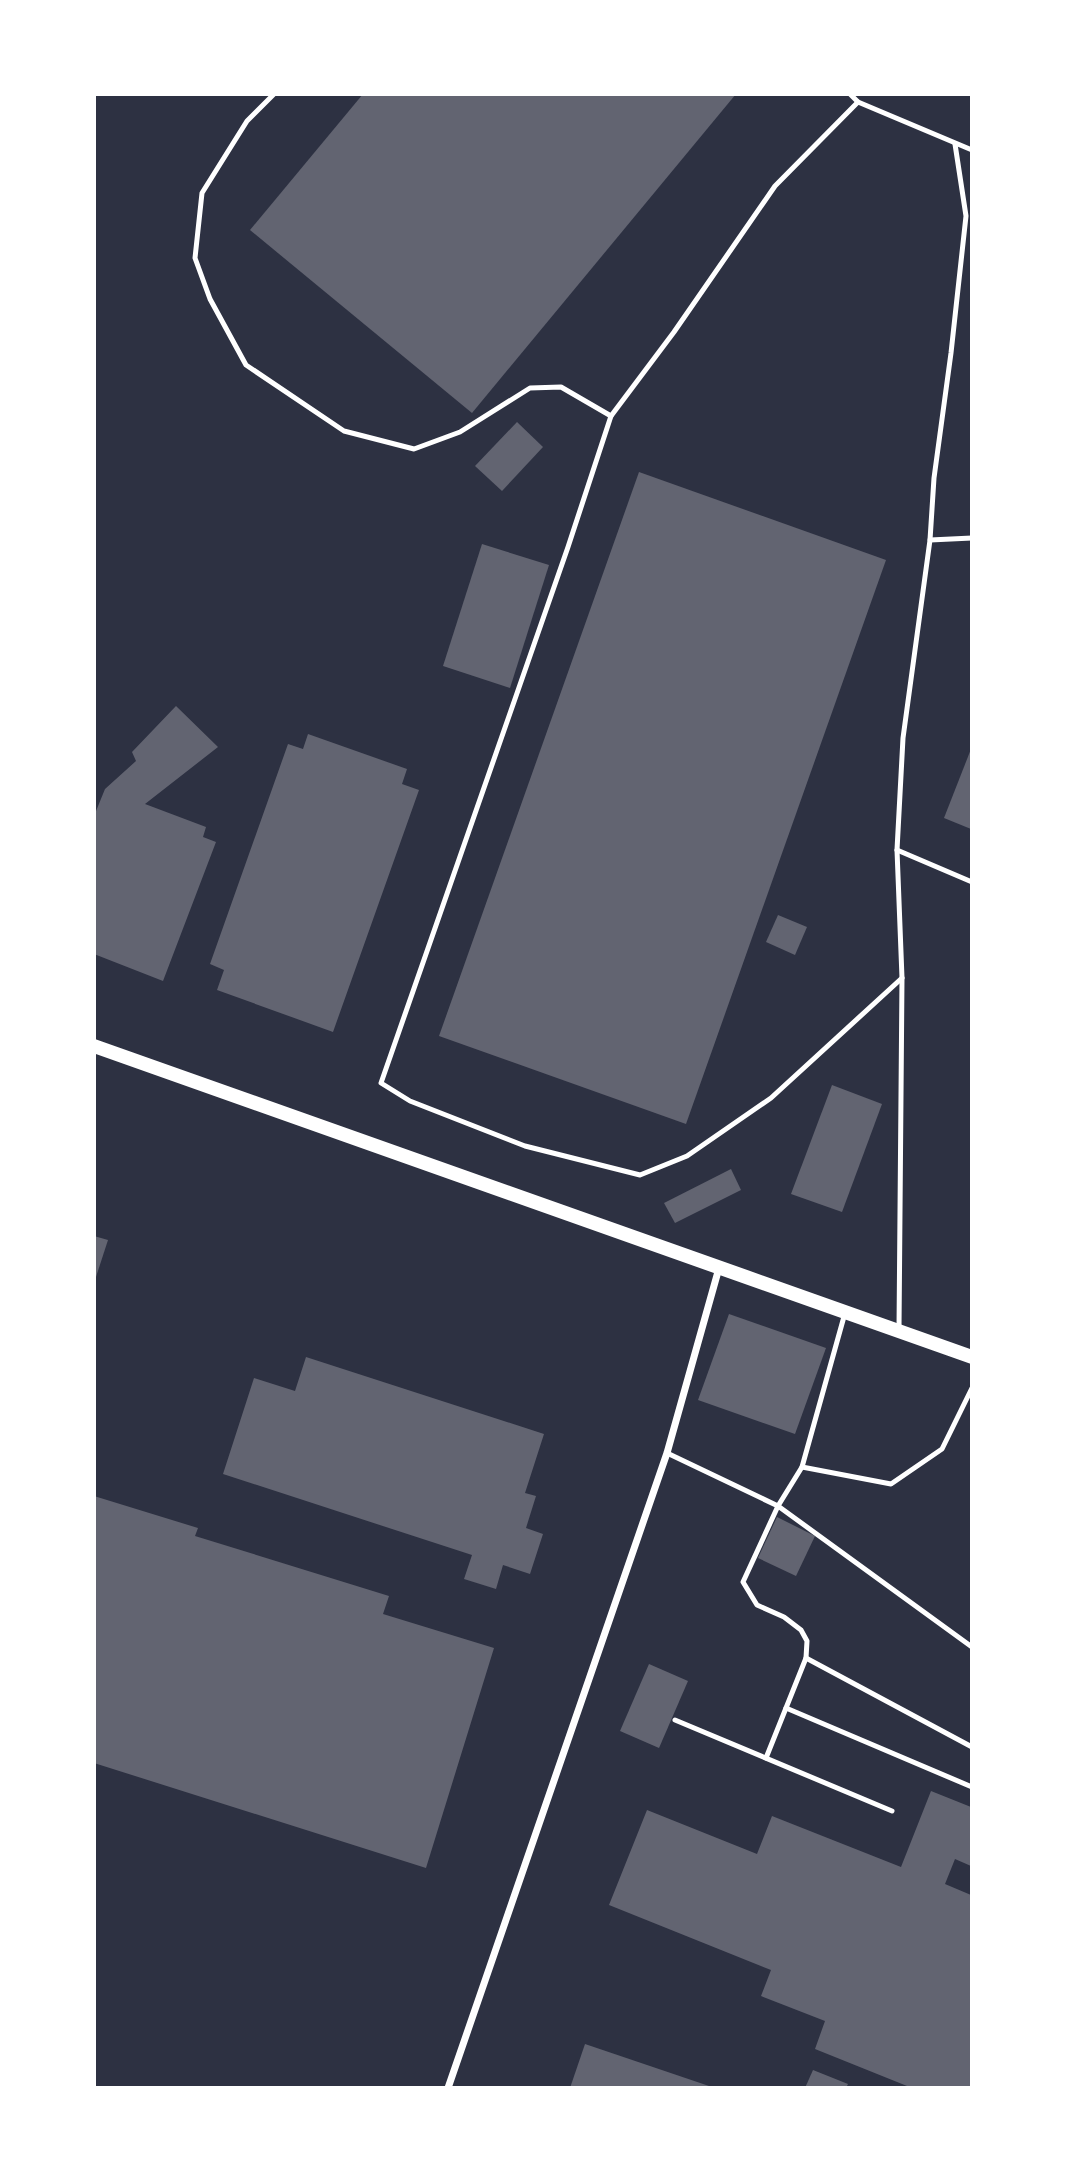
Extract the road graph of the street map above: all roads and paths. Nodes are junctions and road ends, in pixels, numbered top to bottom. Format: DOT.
graph roads {
  1 [pos="274,94"];
  2 [pos="850,94"];
  3 [pos="858,102"];
  4 [pos="955,144"];
  5 [pos="971,150"];
  6 [pos="611,416"];
  7 [pos="971,538"];
  8 [pos="930,540"];
  9 [pos="897,850"];
  10 [pos="971,882"];
  11 [pos="902,978"];
  12 [pos="94,1046"];
  13 [pos="719,1268"];
  14 [pos="845,1312"];
  15 [pos="899,1332"];
  16 [pos="971,1357"];
  17 [pos="971,1388"];
  18 [pos="667,1453"];
  19 [pos="802,1467"];
  20 [pos="778,1506"];
  21 [pos="971,1647"];
  22 [pos="806,1658"];
  23 [pos="786,1708"];
  24 [pos="676,1720"];
  25 [pos="971,1747"];
  26 [pos="766,1758"];
  27 [pos="971,1787"];
  28 [pos="892,1811"];
  29 [pos="448,2088"];
  1 -- 6 [label="lane"];
  2 -- 3 [label="lane"];
  3 -- 4 [label="lane"];
  3 -- 6 [label="lane"];
  4 -- 5 [label="lane"];
  4 -- 8 [label="lane"];
  6 -- 11 [label="lane"];
  7 -- 8 [label="lane"];
  8 -- 9 [label="lane"];
  9 -- 10 [label="lane"];
  9 -- 11 [label="lane"];
  11 -- 15 [label="lane"];
  12 -- 13 [label="main road"];
  13 -- 14 [label="main road"];
  13 -- 18 [label="street"];
  14 -- 15 [label="main road"];
  14 -- 19 [label="lane"];
  15 -- 16 [label="main road"];
  17 -- 19 [label="lane"];
  18 -- 20 [label="lane"];
  18 -- 29 [label="street"];
  19 -- 20 [label="lane"];
  20 -- 21 [label="lane"];
  20 -- 22 [label="lane"];
  22 -- 23 [label="lane"];
  22 -- 25 [label="lane"];
  23 -- 26 [label="lane"];
  23 -- 27 [label="lane"];
  24 -- 26 [label="lane"];
  26 -- 28 [label="lane"];
}
